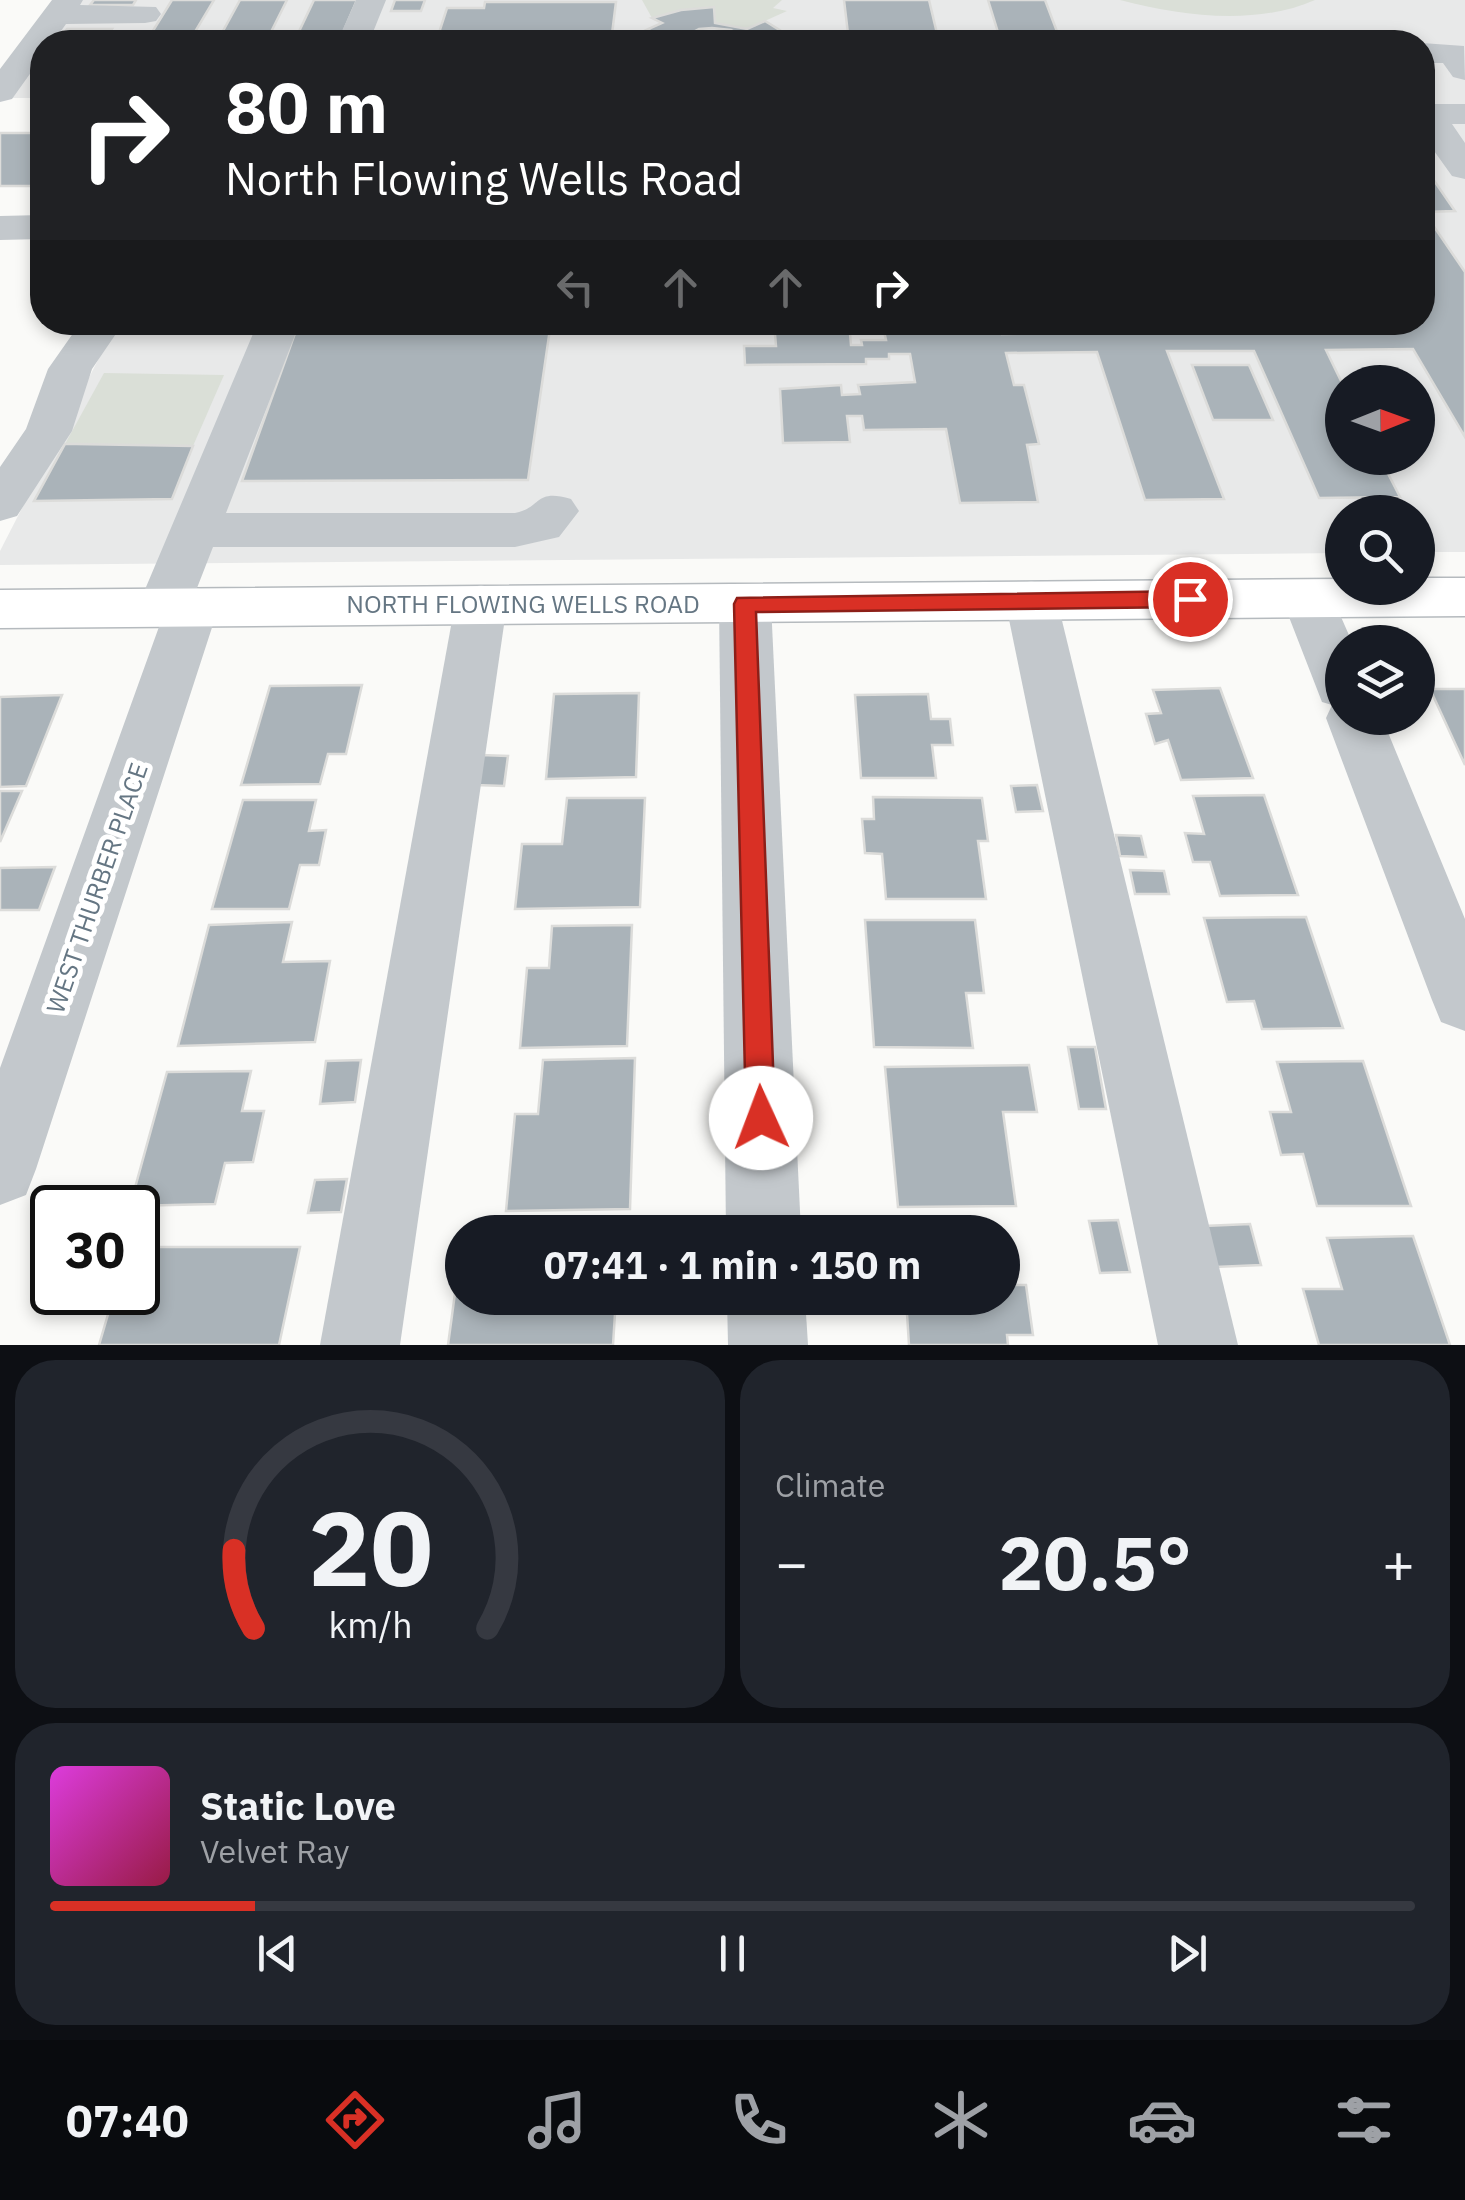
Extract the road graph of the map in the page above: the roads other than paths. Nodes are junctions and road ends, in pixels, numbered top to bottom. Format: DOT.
graph roads {
  1 [pos="371,0"];
  2 [pos="149,7"];
  3 [pos="48,17"];
  4 [pos="135,30"];
  5 [pos="358,30"];
  6 [pos="30,46"];
  7 [pos="1435,53"];
  8 [pos="1465,70"];
  9 [pos="0,94"];
  10 [pos="30,95"];
  11 [pos="1435,113"];
  12 [pos="1465,114"];
  13 [pos="1435,127"];
  14 [pos="1465,168"];
  15 [pos="30,227"];
  16 [pos="0,228"];
  17 [pos="94,335"];
  18 [pos="274,335"];
  19 [pos="0,504"];
  20 [pos="554,511"];
  21 [pos="197,530"];
  22 [pos="1465,597"];
  23 [pos="1308,599"];
  24 [pos="1031,600"];
  25 [pos="481,604"];
  26 [pos="744,604"];
  27 [pos="178,606"];
  28 [pos="0,609"];
  29 [pos="1325,644"];
  30 [pos="1361,735"];
  31 [pos="1465,1000"];
  32 [pos="0,1169"];
  33 [pos="763,1215"];
  34 [pos="767,1315"];
  35 [pos="360,1345"];
  36 [pos="768,1345"];
  37 [pos="1198,1345"];
  1 -- 5 [label="street"];
  2 -- 3 [label="street"];
  2 -- 4 [label="street"];
  6 -- 9 [label="street"];
  7 -- 8 [label="street"];
  9 -- 10 [label="street"];
  11 -- 12 [label="street"];
  13 -- 14 [label="street"];
  15 -- 16 [label="street"];
  17 -- 19 [label="street"];
  18 -- 21 [label="street, WEST THURBER PLACE"];
  20 -- 21 [label="street"];
  21 -- 27 [label="street, WEST THURBER PLACE"];
  22 -- 23 [label="main road, NORTH FLOWING WELLS ROAD"];
  23 -- 24 [label="main road, NORTH FLOWING WELLS ROAD"];
  23 -- 29 [label="street"];
  24 -- 26 [label="main road, NORTH FLOWING WELLS ROAD"];
  24 -- 37 [label="street"];
  25 -- 26 [label="main road, NORTH FLOWING WELLS ROAD"];
  25 -- 27 [label="main road, NORTH FLOWING WELLS ROAD"];
  25 -- 35 [label="street"];
  26 -- 33 [label="street"];
  27 -- 28 [label="main road, NORTH FLOWING WELLS ROAD"];
  27 -- 32 [label="street, WEST THURBER PLACE"];
  30 -- 31 [label="street"];
  34 -- 36 [label="street"];
}
